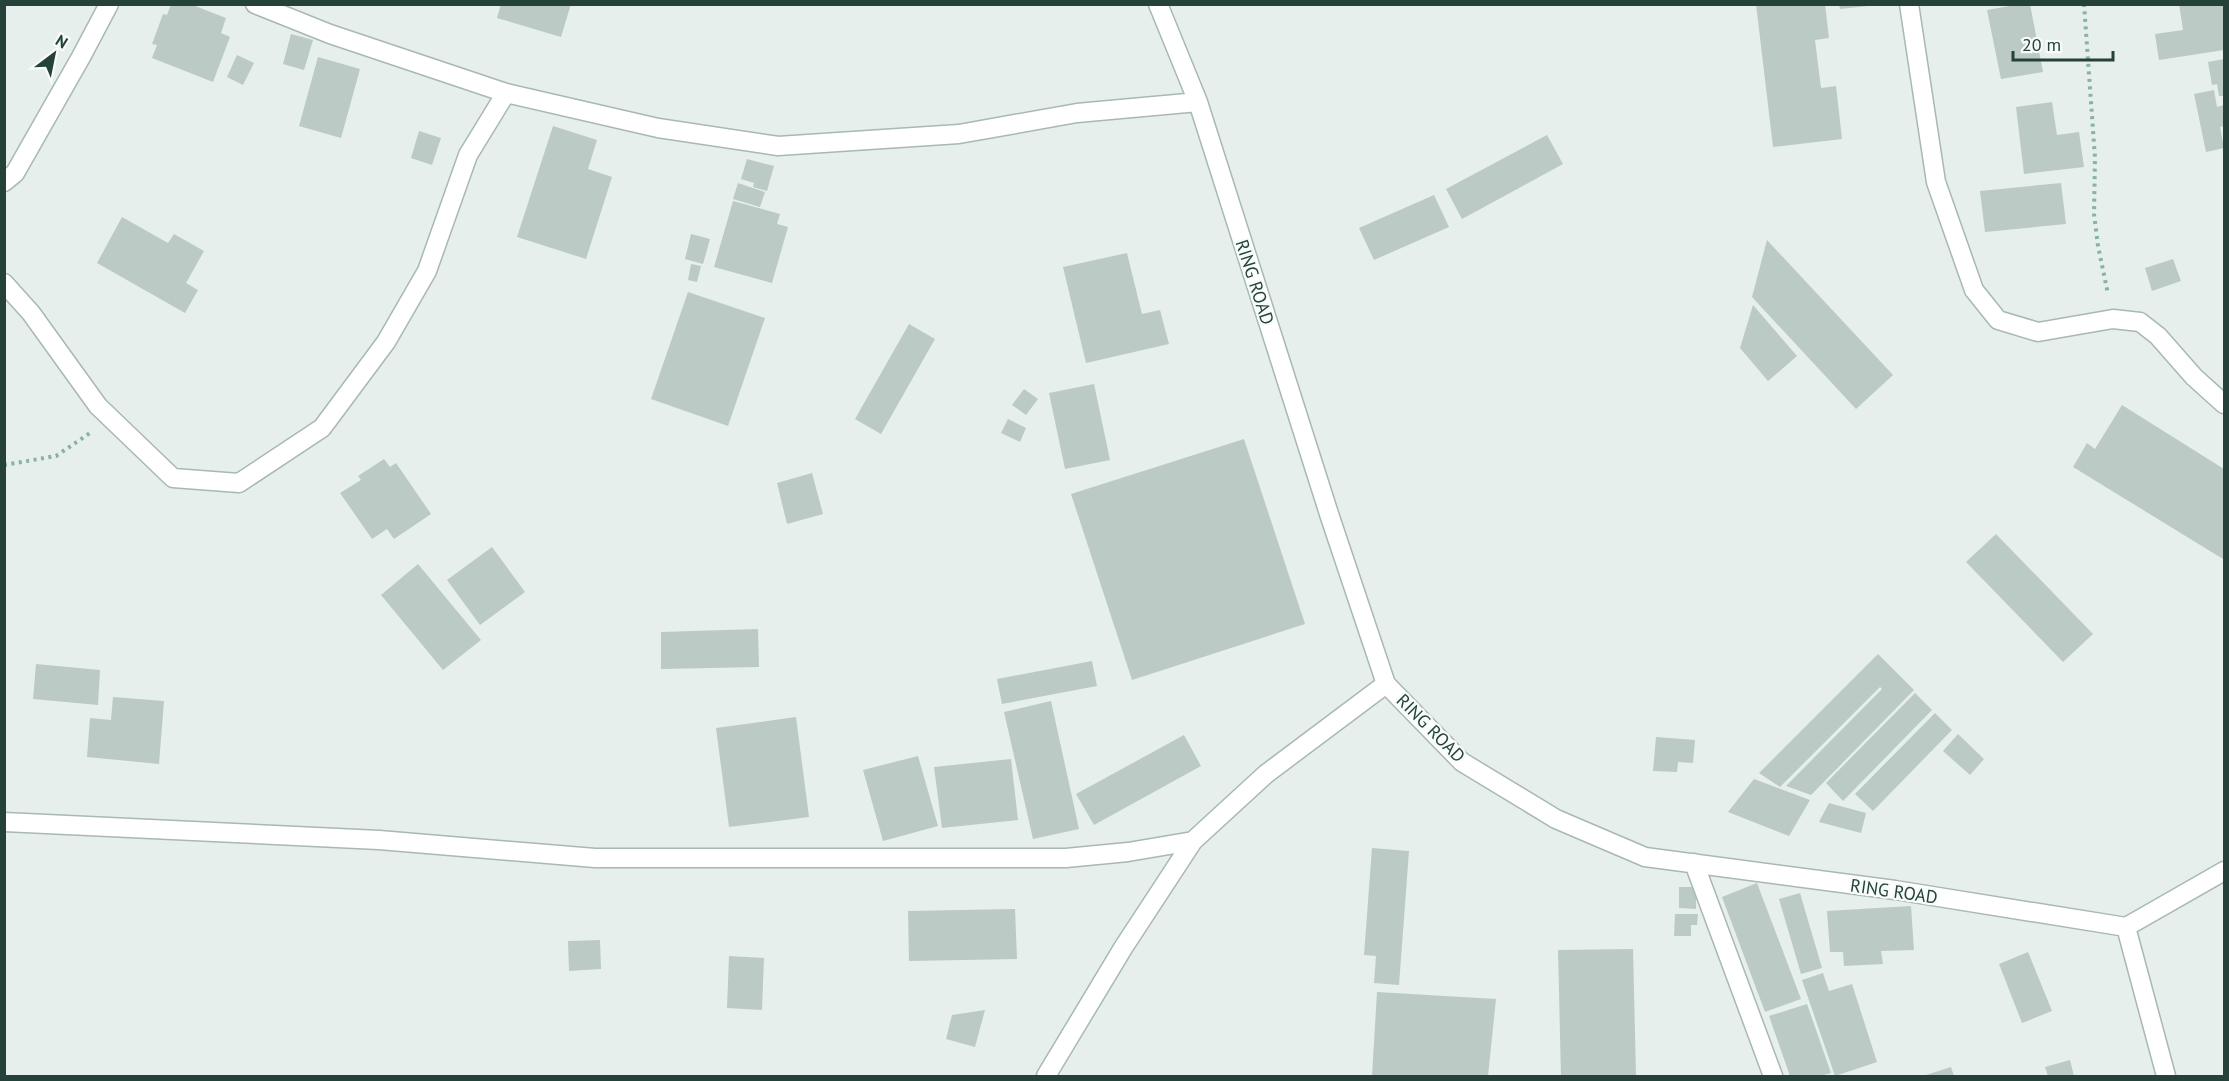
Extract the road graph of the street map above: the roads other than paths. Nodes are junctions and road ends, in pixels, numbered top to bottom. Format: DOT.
graph roads {
  1 [pos="109,4"];
  2 [pos="255,4"];
  3 [pos="1158,4"];
  4 [pos="1909,4"];
  5 [pos="507,93"];
  6 [pos="1198,102"];
  7 [pos="4,182"];
  8 [pos="4,284"];
  9 [pos="2224,404"];
  10 [pos="1386,684"];
  11 [pos="4,822"];
  12 [pos="1193,841"];
  13 [pos="1694,863"];
  14 [pos="2224,872"];
  15 [pos="2126,927"];
  16 [pos="1046,1077"];
  17 [pos="1773,1077"];
  18 [pos="2166,1077"];
  1 -- 7 [label="street"];
  2 -- 5 [label="street"];
  3 -- 6 [label="street, RING ROAD"];
  4 -- 9 [label="street"];
  5 -- 6 [label="street"];
  5 -- 8 [label="street"];
  6 -- 10 [label="street, RING ROAD"];
  10 -- 12 [label="street"];
  10 -- 13 [label="street, RING ROAD"];
  11 -- 12 [label="street"];
  12 -- 16 [label="street"];
  13 -- 15 [label="street, RING ROAD"];
  13 -- 17 [label="street"];
  14 -- 15 [label="street"];
  15 -- 18 [label="street"];
}
